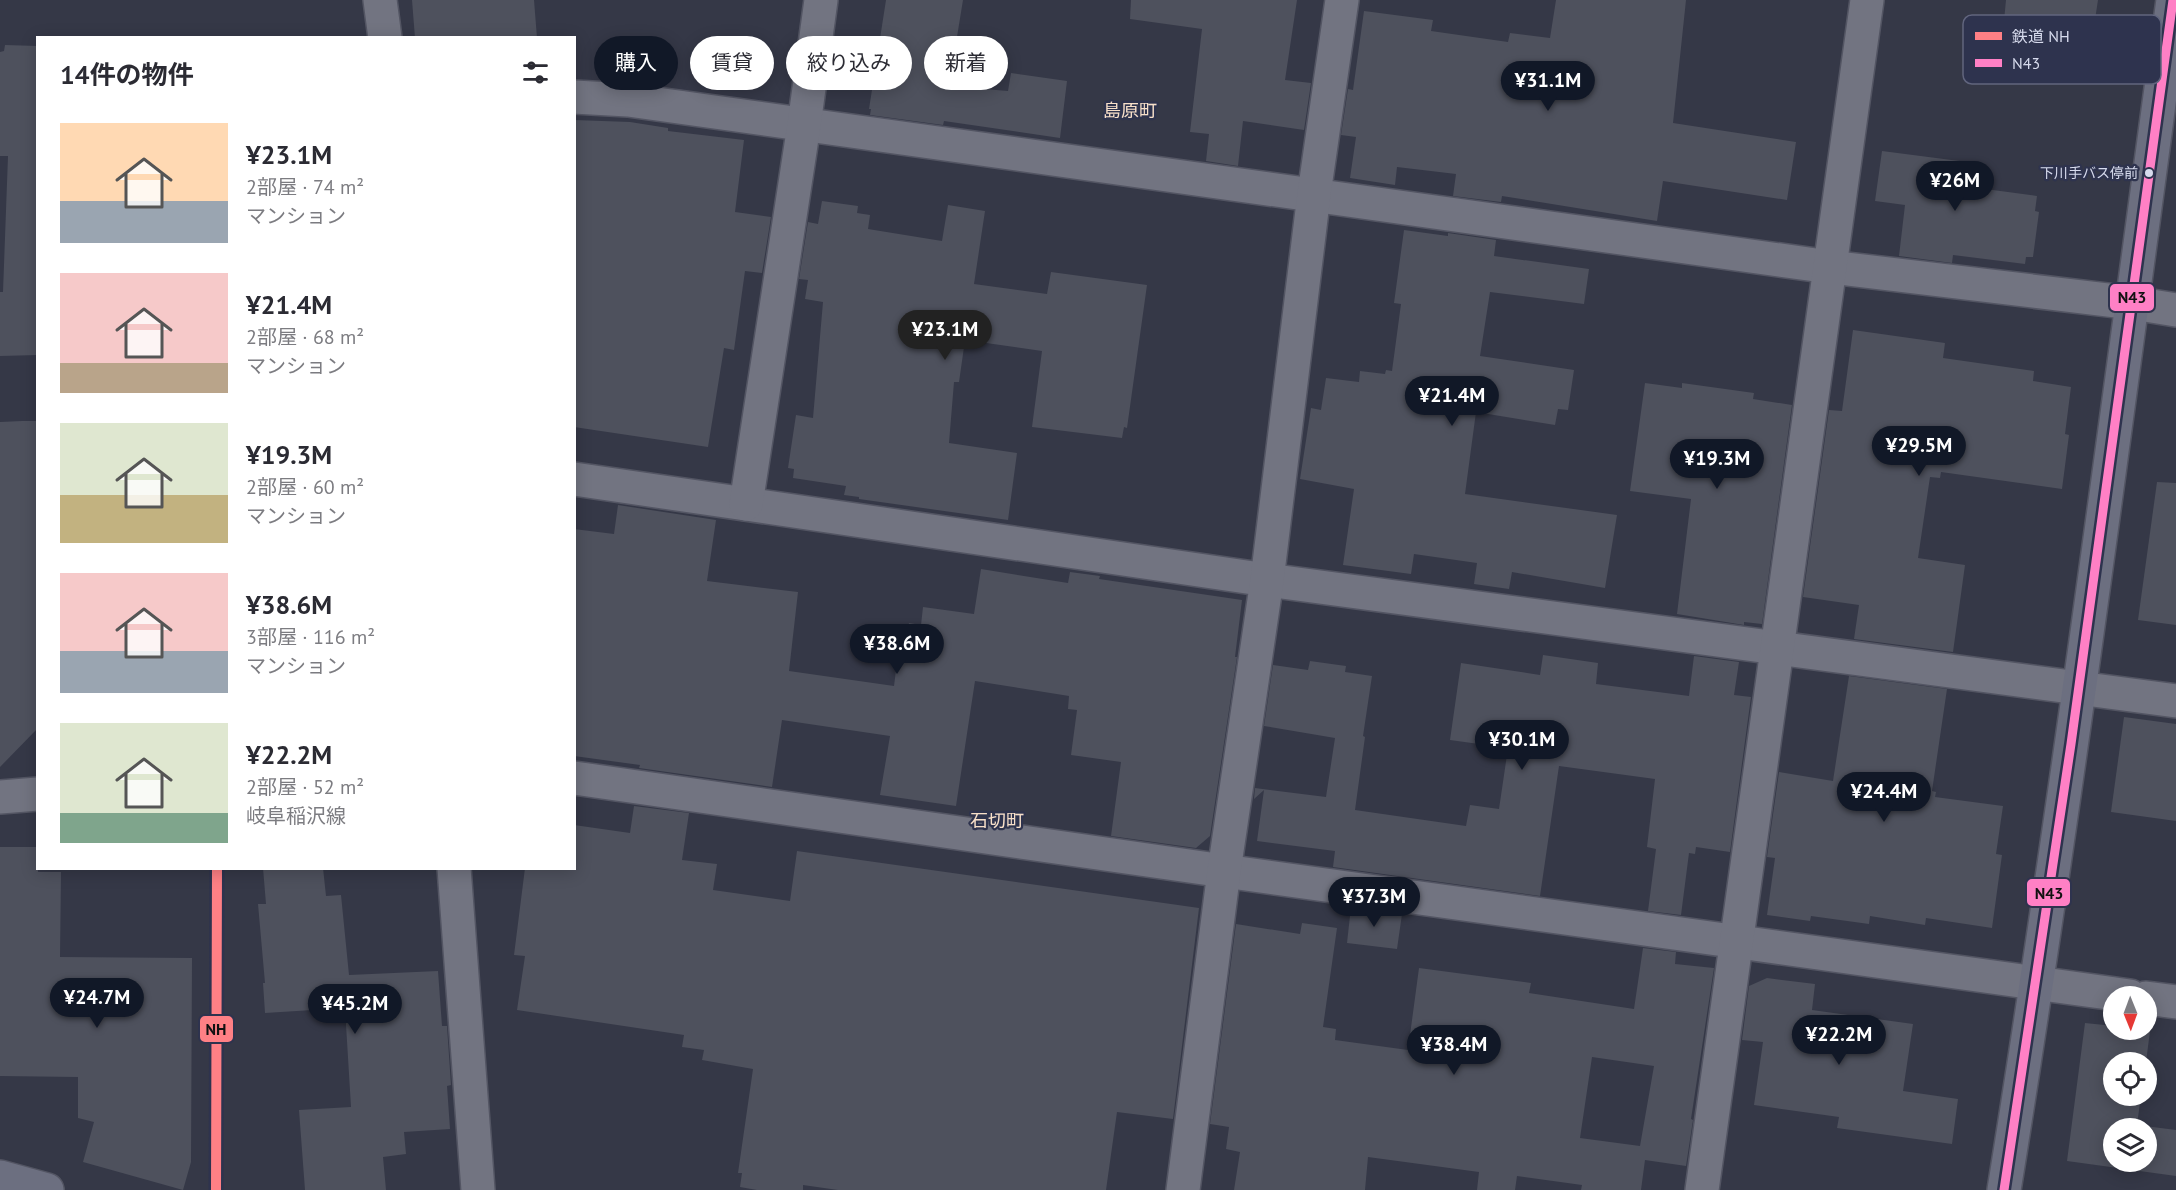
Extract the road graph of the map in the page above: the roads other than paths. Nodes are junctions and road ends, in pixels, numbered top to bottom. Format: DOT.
graph roads {
  1 [pos="380,0"];
  2 [pos="821,0"];
  3 [pos="1342,0"];
  4 [pos="1867,0"];
  5 [pos="2173,0"];
  6 [pos="385,36"];
  7 [pos="576,97"];
  8 [pos="804,125"];
  9 [pos="1314,194"];
  10 [pos="1830,267"];
  11 [pos="2133,303"];
  12 [pos="2176,310"];
  13 [pos="576,479"];
  14 [pos="746,504"];
  15 [pos="1267,580"];
  16 [pos="1777,648"];
  17 [pos="2079,690"];
  18 [pos="2176,701"];
  19 [pos="576,778"];
  20 [pos="36,794"];
  21 [pos="0,797"];
  22 [pos="454,870"];
  23 [pos="1224,871"];
  24 [pos="1736,941"];
  25 [pos="2037,984"];
  26 [pos="2103,993"];
  27 [pos="2157,999"];
  28 [pos="2176,1002"];
  29 [pos="0,1177"];
  30 [pos="47,1190"];
  31 [pos="478,1190"];
  32 [pos="1183,1190"];
  33 [pos="1702,1190"];
  34 [pos="2004,1190"];
  1 -- 6 [label="street"];
  2 -- 8 [label="street"];
  3 -- 9 [label="street"];
  4 -- 10 [label="street"];
  5 -- 11 [label="main road"];
  7 -- 8 [label="street"];
  8 -- 9 [label="street"];
  8 -- 14 [label="street"];
  9 -- 10 [label="street"];
  9 -- 15 [label="street"];
  10 -- 11 [label="street"];
  10 -- 16 [label="street"];
  11 -- 12 [label="street"];
  11 -- 17 [label="main road"];
  13 -- 14 [label="street"];
  14 -- 15 [label="street"];
  15 -- 16 [label="street"];
  15 -- 23 [label="street"];
  16 -- 17 [label="street"];
  16 -- 24 [label="street"];
  17 -- 18 [label="street"];
  17 -- 25 [label="main road"];
  19 -- 23 [label="street"];
  20 -- 21 [label="street"];
  22 -- 31 [label="street"];
  23 -- 24 [label="street"];
  23 -- 32 [label="street"];
  24 -- 25 [label="street"];
  24 -- 33 [label="street"];
  25 -- 26 [label="street"];
  25 -- 34 [label="main road"];
  27 -- 28 [label="street"];
  29 -- 30 [label="main road"];
}
